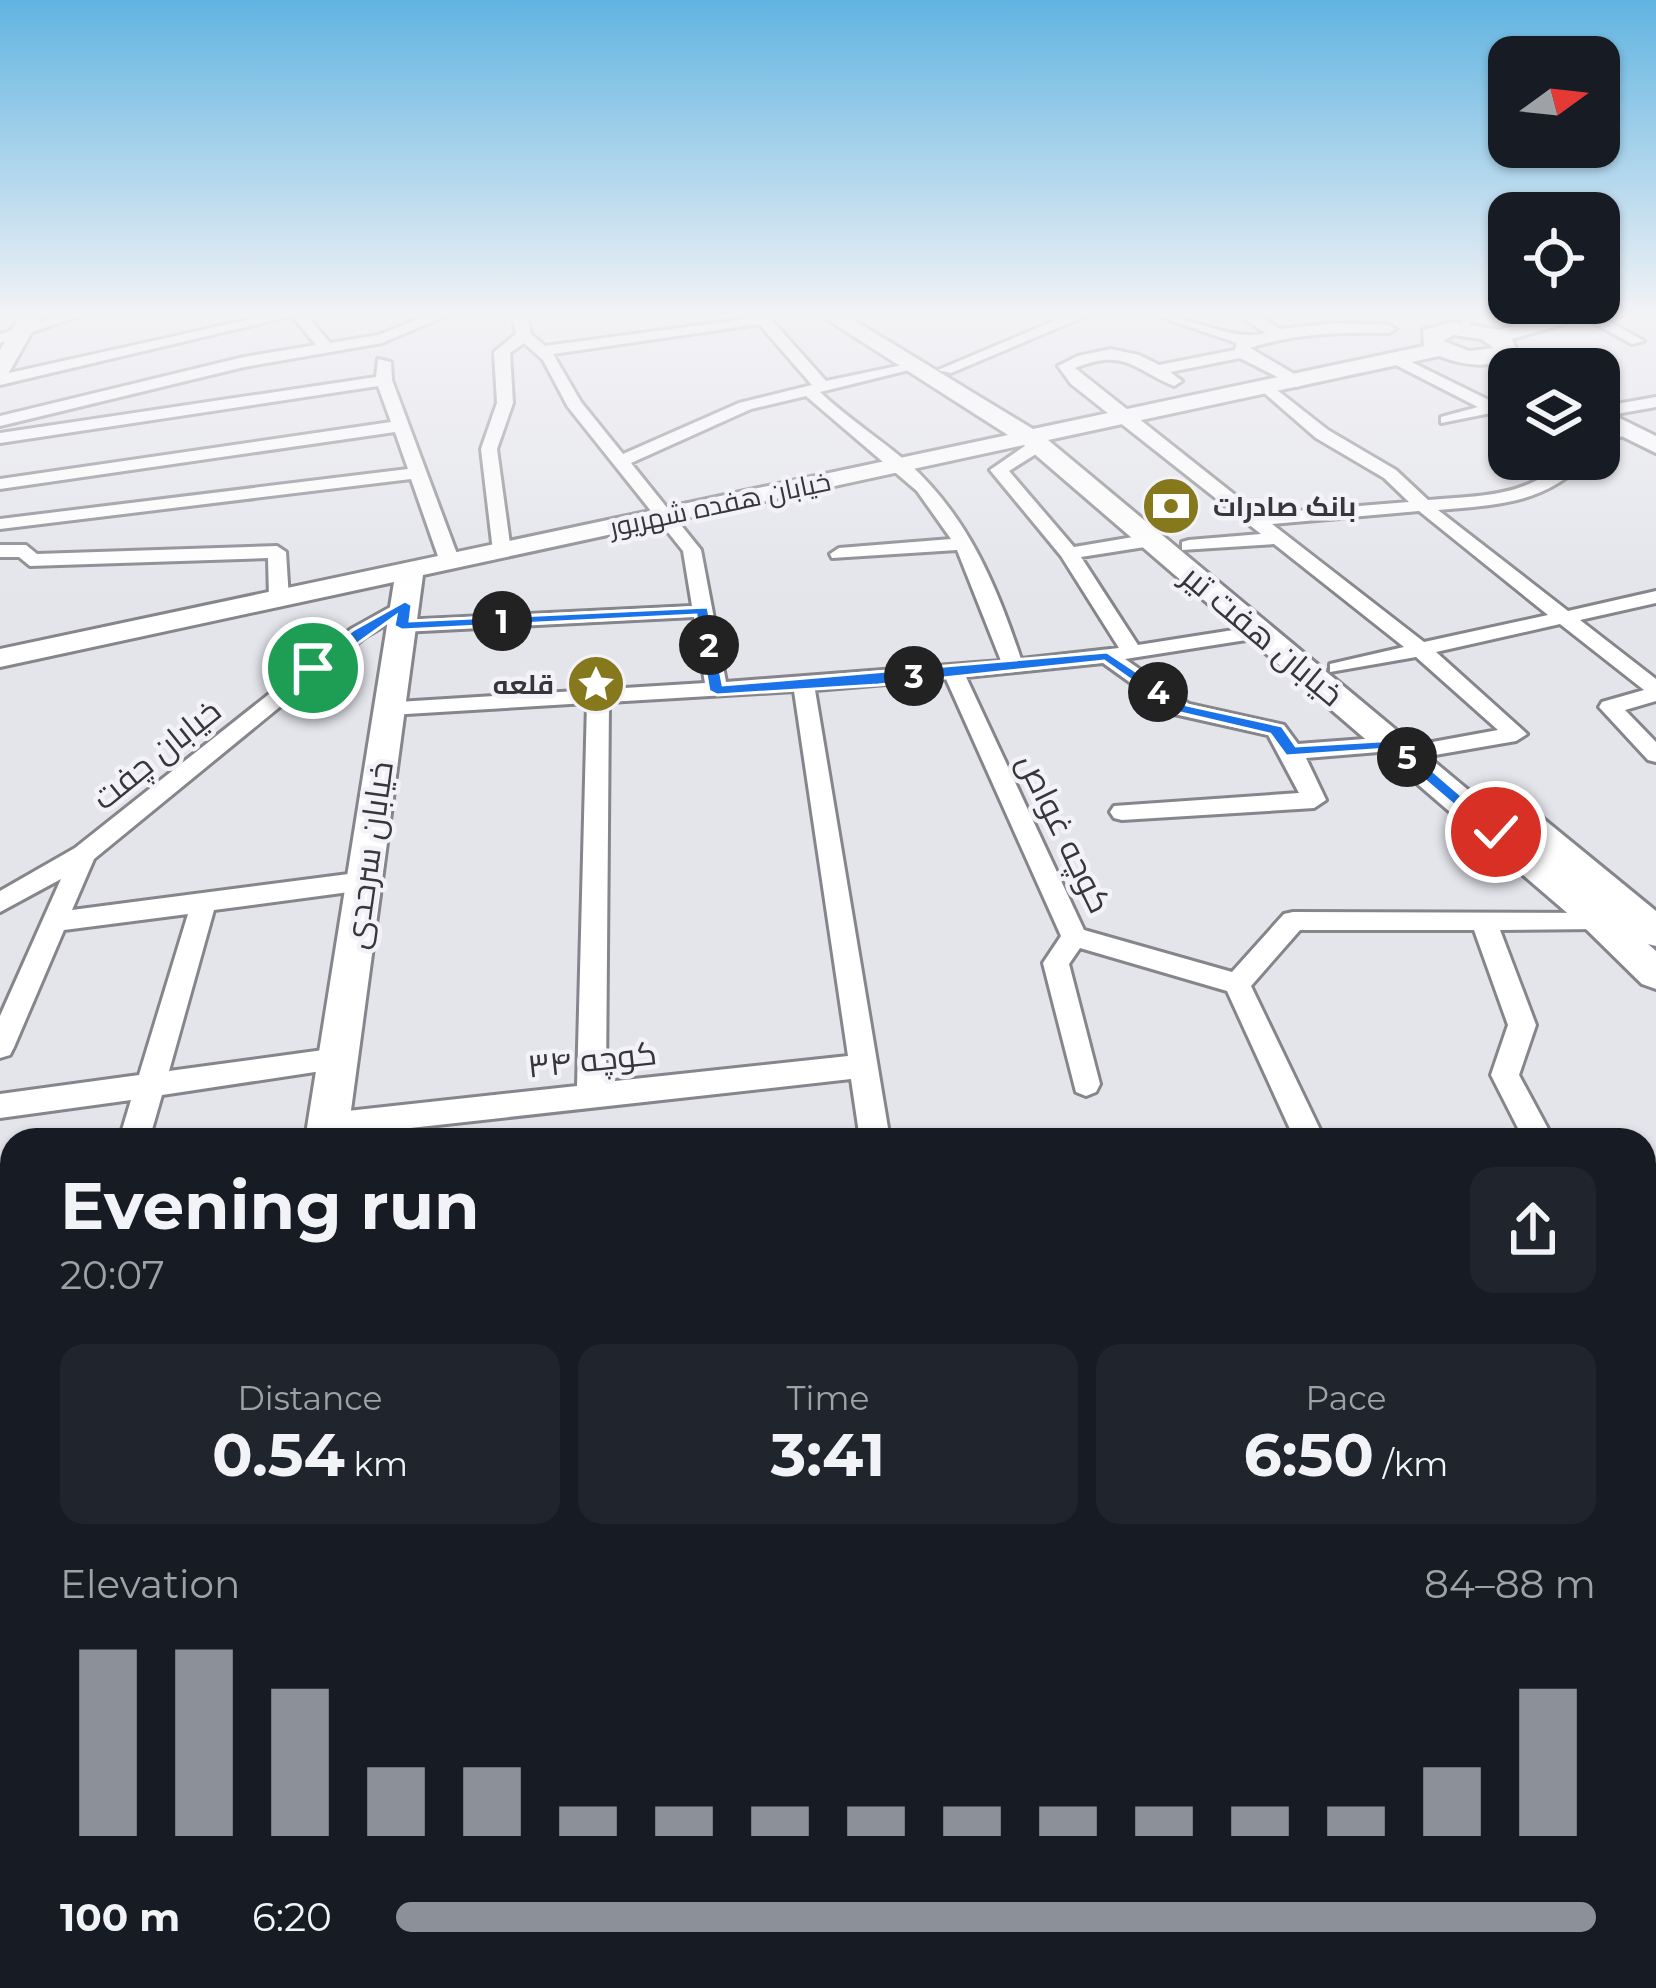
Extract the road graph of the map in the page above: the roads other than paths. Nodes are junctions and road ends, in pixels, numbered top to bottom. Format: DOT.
graph roads {
  1 [pos="51,409"];
  2 [pos="194,409"];
  3 [pos="395,409"];
  4 [pos="503,409"];
  5 [pos="582,409"];
  6 [pos="739,409"];
  7 [pos="830,409"];
  8 [pos="1115,409"];
  9 [pos="1170,409"];
  10 [pos="1292,409"];
  11 [pos="999,410"];
  12 [pos="1488,413"];
  13 [pos="1127,418"];
  14 [pos="1447,420"];
  15 [pos="0,421"];
  16 [pos="401,426"];
  17 [pos="0,438"];
  18 [pos="1040,439"];
  19 [pos="619,461"];
  20 [pos="155,462"];
  21 [pos="901,466"];
  22 [pos="1082,470"];
  23 [pos="418,472"];
  24 [pos="1555,480"];
  25 [pos="0,484"];
  26 [pos="1423,507"];
  27 [pos="663,517"];
  28 [pos="1258,520"];
  29 [pos="0,524"];
  30 [pos="150,531"];
  31 [pos="1277,538"];
  32 [pos="1151,541"];
  33 [pos="965,544"];
  34 [pos="1189,546"];
  35 [pos="0,551"];
  36 [pos="502,551"];
  37 [pos="1069,553"];
  38 [pos="839,554"];
  39 [pos="450,562"];
  40 [pos="1656,597"];
  41 [pos="279,599"];
  42 [pos="406,601"];
  43 [pos="703,610"];
  44 [pos="1564,616"];
  45 [pos="1273,629"];
  46 [pos="1420,649"];
  47 [pos="1133,652"];
  48 [pos="1107,656"];
  49 [pos="0,658"];
  50 [pos="1013,666"];
  51 [pos="1337,668"];
  52 [pos="953,672"];
  53 [pos="804,686"];
  54 [pos="717,691"];
  55 [pos="1656,692"];
  56 [pos="598,696"];
  57 [pos="390,708"];
  58 [pos="1391,743"];
  59 [pos="1435,748"];
  60 [pos="1292,752"];
  61 [pos="1656,755"];
  62 [pos="1122,812"];
  63 [pos="84,854"];
  64 [pos="364,881"];
  65 [pos="204,902"];
  66 [pos="0,903"];
  67 [pos="1628,910"];
  68 [pos="1484,921"];
  69 [pos="55,922"];
  70 [pos="1656,932"];
  71 [pos="1074,937"];
  72 [pos="1656,974"];
  73 [pos="1237,984"];
  74 [pos="0,1047"];
  75 [pos="338,1059"];
  76 [pos="863,1066"];
  77 [pos="1086,1084"];
  78 [pos="150,1085"];
  79 [pos="591,1096"];
  80 [pos="0,1106"];
  81 [pos="137,1128"];
  82 [pos="328,1128"];
  83 [pos="356,1128"];
  84 [pos="873,1128"];
  85 [pos="1304,1128"];
  86 [pos="1533,1128"];
  1 -- 15 [label="street"];
  2 -- 17 [label="street"];
  3 -- 16 [label="street"];
  4 -- 36 [label="street"];
  5 -- 19 [label="street"];
  6 -- 19 [label="street"];
  7 -- 21 [label="street"];
  8 -- 13 [label="street"];
  9 -- 13 [label="street, خیابان هفده شهریور"];
  10 -- 26 [label="street"];
  11 -- 18 [label="street, خیابان هفت تیر"];
  12 -- 14 [label="street"];
  13 -- 18 [label="street, خیابان هفده شهریور"];
  13 -- 28 [label="street"];
  16 -- 20 [label="street"];
  16 -- 23 [label="street"];
  18 -- 21 [label="street, خیابان هفده شهریور"];
  18 -- 22 [label="street, خیابان هفت تیر"];
  18 -- 37 [label="street"];
  19 -- 27 [label="street"];
  20 -- 25 [label="street"];
  20 -- 30 [label="street"];
  21 -- 27 [label="street, خیابان هفده شهریور"];
  21 -- 33 [label="street"];
  22 -- 32 [label="street, خیابان هفت تیر"];
  22 -- 34 [label="street, خیابان هفت تیر"];
  23 -- 30 [label="street"];
  23 -- 39 [label="street"];
  24 -- 26 [label="street"];
  26 -- 28 [label="street"];
  26 -- 44 [label="street"];
  27 -- 36 [label="street, خیابان هفده شهریور"];
  27 -- 43 [label="street"];
  28 -- 31 [label="street"];
  29 -- 30 [label="street"];
  30 -- 35 [label="street"];
  30 -- 41 [label="street"];
  31 -- 34 [label="street"];
  31 -- 46 [label="street"];
  32 -- 37 [label="street"];
  32 -- 45 [label="street, خیابان هفت تیر"];
  33 -- 38 [label="street"];
  33 -- 50 [label="street"];
  34 -- 45 [label="street, خیابان هفت تیر"];
  36 -- 39 [label="street, خیابان هفده شهریور"];
  37 -- 47 [label="street"];
  39 -- 42 [label="street, خیابان هفده شهریور"];
  40 -- 44 [label="street"];
  41 -- 42 [label="street, خیابان هفده شهریور"];
  41 -- 49 [label="street, خیابان هفده شهریور"];
  42 -- 43 [label="street"];
  42 -- 57 [label="street, خیابان سرحدی"];
  42 -- 63 [label="street, خیابان چفت"];
  43 -- 54 [label="street"];
  44 -- 46 [label="street"];
  44 -- 55 [label="street"];
  45 -- 47 [label="street"];
  45 -- 51 [label="street, خیابان هفت تیر"];
  45 -- 58 [label="street, خیابان هفت تیر"];
  46 -- 51 [label="street"];
  46 -- 59 [label="street"];
  47 -- 48 [label="street"];
  48 -- 50 [label="street"];
  48 -- 60 [label="street"];
  50 -- 52 [label="street"];
  51 -- 59 [label="street, خیابان هفت تیر"];
  52 -- 53 [label="street"];
  52 -- 71 [label="street, کوچه غواص"];
  53 -- 54 [label="street"];
  53 -- 76 [label="street"];
  54 -- 56 [label="street"];
  55 -- 61 [label="street"];
  56 -- 57 [label="street"];
  56 -- 79 [label="street"];
  57 -- 64 [label="street, خیابان سرحدی"];
  58 -- 60 [label="street"];
  58 -- 67 [label="street, خیابان هفت تیر"];
  59 -- 67 [label="street, خیابان هفت تیر"];
  60 -- 62 [label="street"];
  63 -- 66 [label="street, خیابان چفت"];
  63 -- 69 [label="street"];
  64 -- 65 [label="street"];
  64 -- 75 [label="street, خیابان سرحدی"];
  65 -- 69 [label="street"];
  65 -- 78 [label="street"];
  67 -- 68 [label="street"];
  67 -- 70 [label="street, خیابان هفت تیر"];
  67 -- 72 [label="street, خیابان هفت تیر"];
  68 -- 73 [label="street"];
  68 -- 86 [label="street"];
  69 -- 74 [label="street"];
  71 -- 73 [label="street, کوچه غواص"];
  71 -- 77 [label="street"];
  73 -- 85 [label="street"];
  75 -- 78 [label="street"];
  75 -- 82 [label="street, خیابان سرحدی"];
  76 -- 79 [label="street, کوچه ۳۴"];
  76 -- 84 [label="street"];
  78 -- 80 [label="street"];
  78 -- 81 [label="street"];
  79 -- 83 [label="street, کوچه ۳۴"];
}
